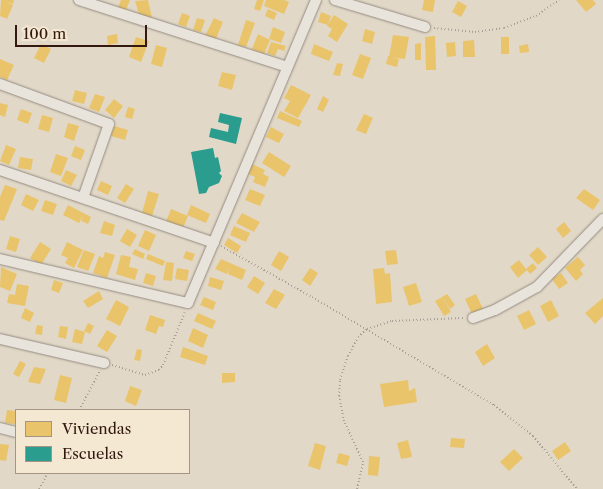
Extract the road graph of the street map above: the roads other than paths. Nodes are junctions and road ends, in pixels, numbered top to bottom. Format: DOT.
graph roads {
  1 [pos="80,0"];
  2 [pos="316,0"];
  3 [pos="335,0"];
  4 [pos="424,27"];
  5 [pos="288,67"];
  6 [pos="0,84"];
  7 [pos="0,170"];
  8 [pos="83,198"];
  9 [pos="603,219"];
  10 [pos="214,243"];
  11 [pos="0,259"];
  12 [pos="473,318"];
  13 [pos="0,339"];
  14 [pos="104,363"];
  15 [pos="0,428"];
  16 [pos="15,432"];
  1 -- 5 [label="street"];
  2 -- 5 [label="street"];
  3 -- 4 [label="street"];
  5 -- 10 [label="street"];
  6 -- 8 [label="street"];
  7 -- 8 [label="street"];
  8 -- 10 [label="street"];
  9 -- 12 [label="street"];
  10 -- 11 [label="street"];
  13 -- 14 [label="street"];
  15 -- 16 [label="street"];
}
